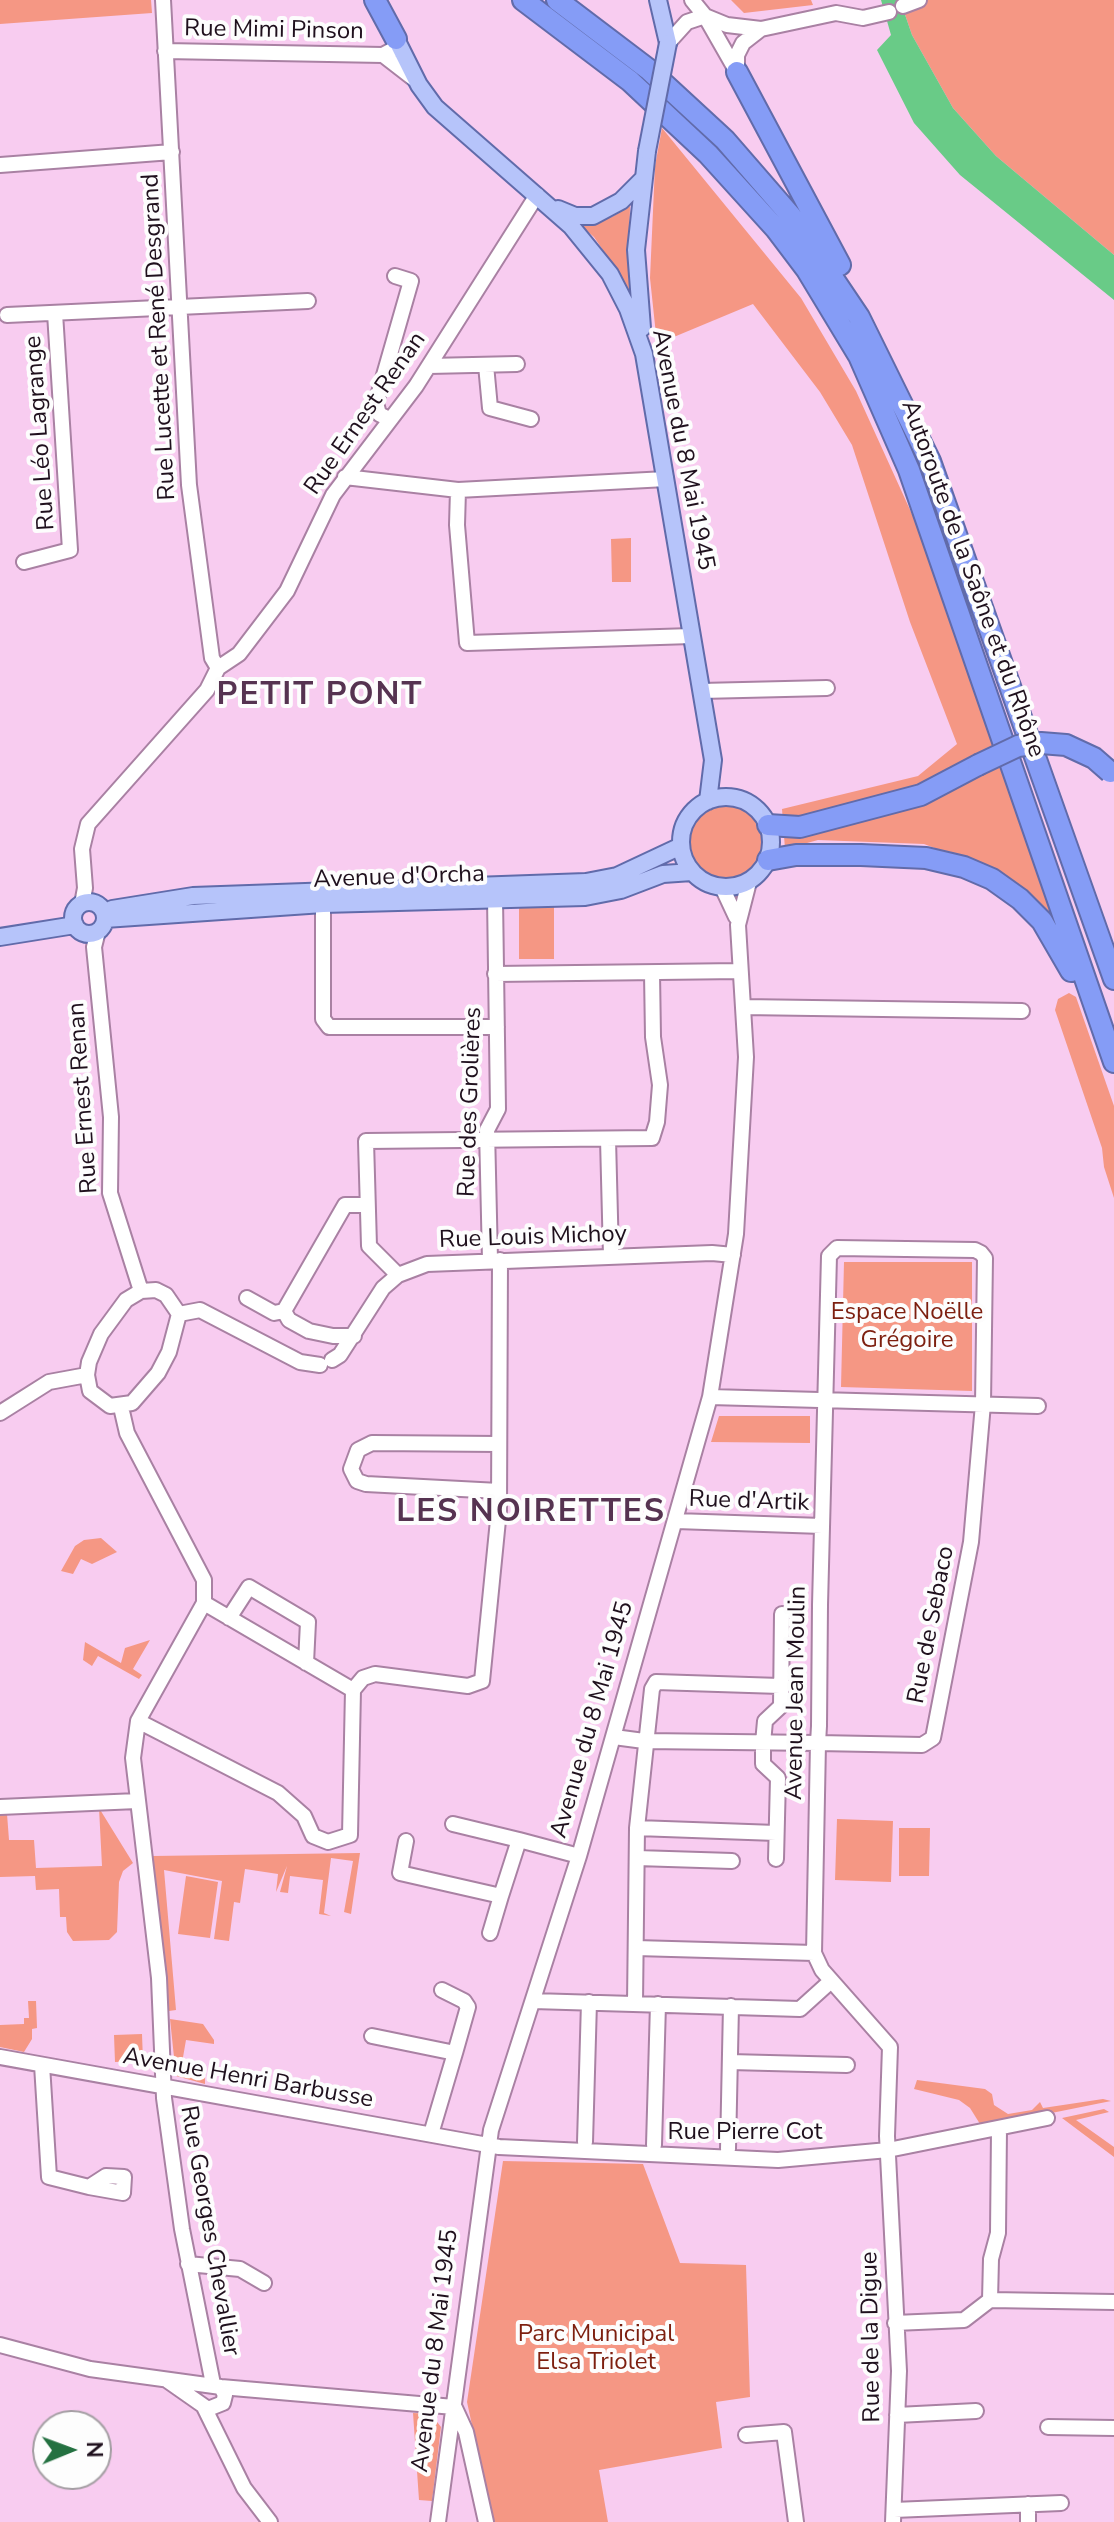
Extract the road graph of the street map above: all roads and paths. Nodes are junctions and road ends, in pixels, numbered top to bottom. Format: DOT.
graph roads {
  1 [pos="163,0"];
  2 [pos="375,0"];
  3 [pos="523,0"];
  4 [pos="557,0"];
  5 [pos="658,0"];
  6 [pos="692,0"];
  7 [pos="919,0"];
  8 [pos="705,16"];
  9 [pos="761,29"];
  10 [pos="396,39"];
  11 [pos="668,43"];
  12 [pos="165,51"];
  13 [pos="383,55"];
  14 [pos="737,72"];
  15 [pos="419,85"];
  16 [pos="172,152"];
  17 [pos="0,165"];
  18 [pos="642,180"];
  19 [pos="537,195"];
  20 [pos="552,207"];
  21 [pos="395,276"];
  22 [pos="308,301"];
  23 [pos="179,308"];
  24 [pos="55,313"];
  25 [pos="7,315"];
  26 [pos="859,317"];
  27 [pos="644,354"];
  28 [pos="517,364"];
  29 [pos="486,365"];
  30 [pos="429,366"];
  31 [pos="389,419"];
  32 [pos="531,419"];
  33 [pos="345,477"];
  34 [pos="666,479"];
  35 [pos="458,490"];
  36 [pos="24,562"];
  37 [pos="692,636"];
  38 [pos="218,668"];
  39 [pos="827,688"];
  40 [pos="701,691"];
  41 [pos="713,760"];
  42 [pos="1112,775"];
  43 [pos="735,798"];
  44 [pos="708,801"];
  45 [pos="768,825"];
  46 [pos="681,846"];
  47 [pos="768,860"];
  48 [pos="692,872"];
  49 [pos="749,882"];
  50 [pos="722,887"];
  51 [pos="495,898"];
  52 [pos="323,904"];
  53 [pos="89,917"];
  54 [pos="738,925"];
  55 [pos="0,937"];
  56 [pos="740,971"];
  57 [pos="652,973"];
  58 [pos="495,974"];
  59 [pos="1114,979"];
  60 [pos="1092,998"];
  61 [pos="743,1007"];
  62 [pos="1022,1011"];
  63 [pos="497,1027"];
  64 [pos="1114,1062"];
  65 [pos="608,1139"];
  66 [pos="487,1141"];
  67 [pos="367,1205"];
  68 [pos="733,1255"];
  69 [pos="611,1256"];
  70 [pos="495,1260"];
  71 [pos="398,1275"];
  72 [pos="141,1291"];
  73 [pos="247,1298"];
  74 [pos="284,1311"];
  75 [pos="179,1314"];
  76 [pos="354,1336"];
  77 [pos="87,1375"];
  78 [pos="710,1397"];
  79 [pos="824,1401"];
  80 [pos="983,1404"];
  81 [pos="1038,1406"];
  82 [pos="121,1407"];
  83 [pos="0,1413"];
  84 [pos="499,1444"];
  85 [pos="499,1491"];
  86 [pos="676,1521"];
  87 [pos="822,1526"];
  88 [pos="204,1603"];
  89 [pos="782,1614"];
  90 [pos="229,1618"];
  91 [pos="306,1663"];
  92 [pos="780,1686"];
  93 [pos="353,1690"];
  94 [pos="138,1721"];
  95 [pos="614,1737"];
  96 [pos="644,1741"];
  97 [pos="763,1743"];
  98 [pos="818,1743"];
  99 [pos="137,1801"];
  100 [pos="0,1807"];
  101 [pos="453,1824"];
  102 [pos="637,1828"];
  103 [pos="776,1833"];
  104 [pos="519,1840"];
  105 [pos="406,1841"];
  106 [pos="579,1856"];
  107 [pos="637,1858"];
  108 [pos="776,1859"];
  109 [pos="732,1861"];
  110 [pos="501,1896"];
  111 [pos="490,1933"];
  112 [pos="636,1948"];
  113 [pos="814,1953"];
  114 [pos="831,1981"];
  115 [pos="442,1990"];
  116 [pos="533,2001"];
  117 [pos="589,2002"];
  118 [pos="635,2003"];
  119 [pos="658,2004"];
  120 [pos="731,2006"];
  121 [pos="372,2036"];
  122 [pos="455,2053"];
  123 [pos="0,2057"];
  124 [pos="730,2062"];
  125 [pos="42,2065"];
  126 [pos="847,2065"];
  127 [pos="165,2086"];
  128 [pos="1047,2118"];
  129 [pos="999,2129"];
  130 [pos="431,2134"];
  131 [pos="585,2142"];
  132 [pos="488,2145"];
  133 [pos="654,2145"];
  134 [pos="728,2149"];
  135 [pos="888,2150"];
  136 [pos="89,2187"];
  137 [pos="188,2264"];
  138 [pos="264,2283"];
  139 [pos="990,2300"];
  140 [pos="1114,2302"];
  141 [pos="895,2323"];
  142 [pos="0,2345"];
  143 [pos="164,2379"];
  144 [pos="214,2385"];
  145 [pos="247,2389"];
  146 [pos="202,2404"];
  147 [pos="222,2404"];
  148 [pos="454,2407"];
  149 [pos="976,2411"];
  150 [pos="897,2415"];
  151 [pos="1048,2427"];
  152 [pos="1114,2428"];
  153 [pos="746,2435"];
  154 [pos="226,2445"];
  155 [pos="1061,2503"];
  156 [pos="1028,2504"];
  157 [pos="893,2516"];
  158 [pos="270,2522"];
  159 [pos="438,2522"];
  160 [pos="486,2522"];
  161 [pos="796,2522"];
  162 [pos="1028,2522"];
  1 -- 12 [label="street, Rue Lucette et René Desgrand"];
  2 -- 10 [label="highway"];
  3 -- 60 [label="highway, Autoroute de la Saône et du Rhône"];
  4 -- 26 [label="highway, Autoroute de la Saône et du Rhône"];
  5 -- 11 [label="main road"];
  6 -- 8 [label="street"];
  7 -- 9 [label="street"];
  8 -- 9 [label="street"];
  8 -- 11 [label="street"];
  8 -- 14 [label="street"];
  9 -- 14 [label="street"];
  10 -- 13 [label="street, Rue Mimi Pinson"];
  10 -- 15 [label="main road, Avenue du 8 Mai 1945"];
  11 -- 18 [label="main road, bridge"];
  12 -- 13 [label="street, Rue Mimi Pinson"];
  12 -- 16 [label="street, Rue Lucette et René Desgrand"];
  13 -- 15 [label="street, Rue Mimi Pinson"];
  14 -- 26 [label="highway"];
  15 -- 19 [label="main road, Avenue du 8 Mai 1945"];
  16 -- 17 [label="street"];
  16 -- 23 [label="street, Rue Lucette et René Desgrand"];
  18 -- 20 [label="main road"];
  18 -- 27 [label="main road"];
  19 -- 20 [label="main road, Avenue du 8 Mai 1945"];
  19 -- 30 [label="street, Rue Ernest Renan"];
  20 -- 27 [label="main road, Avenue du 8 Mai 1945"];
  21 -- 31 [label="street"];
  22 -- 23 [label="street"];
  23 -- 24 [label="street"];
  23 -- 38 [label="street, Rue Lucette et René Desgrand"];
  24 -- 25 [label="street"];
  24 -- 36 [label="street, Rue Léo Lagrange"];
  26 -- 59 [label="highway, Autoroute de la Saône et du Rhône"];
  27 -- 34 [label="main road, Avenue du 8 Mai 1945"];
  28 -- 29 [label="street"];
  29 -- 30 [label="street"];
  29 -- 32 [label="street"];
  30 -- 31 [label="street, Rue Ernest Renan"];
  31 -- 33 [label="street, Rue Ernest Renan"];
  33 -- 35 [label="street"];
  33 -- 38 [label="street, Rue Ernest Renan"];
  34 -- 35 [label="street"];
  34 -- 37 [label="main road, Avenue du 8 Mai 1945"];
  35 -- 37 [label="street"];
  37 -- 40 [label="main road, Avenue du 8 Mai 1945"];
  38 -- 53 [label="street, Rue Ernest Renan"];
  39 -- 40 [label="street"];
  40 -- 41 [label="main road, Avenue du 8 Mai 1945"];
  41 -- 43 [label="main road, Avenue du 8 Mai 1945"];
  41 -- 44 [label="main road, Avenue du 8 Mai 1945"];
  42 -- 45 [label="highway, bridge"];
  43 -- 44 [label="main road"];
  43 -- 45 [label="main road"];
  44 -- 46 [label="main road"];
  45 -- 47 [label="main road"];
  46 -- 48 [label="main road"];
  46 -- 53 [label="main road, Avenue d'Orcha"];
  47 -- 49 [label="main road"];
  47 -- 60 [label="highway"];
  48 -- 50 [label="main road"];
  48 -- 51 [label="main road, Avenue d'Orcha"];
  49 -- 50 [label="main road"];
  49 -- 54 [label="street, Avenue du 8 Mai 1945"];
  50 -- 54 [label="street, Avenue du 8 Mai 1945"];
  51 -- 52 [label="main road, Avenue d'Orcha"];
  51 -- 58 [label="street, Rue des Grolières"];
  52 -- 53 [label="main road, Avenue d'Orcha"];
  52 -- 63 [label="street"];
  53 -- 55 [label="main road, Avenue d'Orcha"];
  53 -- 72 [label="street, Rue Ernest Renan"];
  54 -- 56 [label="street, Avenue du 8 Mai 1945"];
  56 -- 57 [label="street"];
  56 -- 61 [label="street, Avenue du 8 Mai 1945"];
  57 -- 58 [label="street"];
  57 -- 65 [label="street"];
  58 -- 63 [label="street, Rue des Grolières"];
  60 -- 64 [label="highway, Autoroute de la Saône et du Rhône"];
  61 -- 62 [label="street"];
  61 -- 68 [label="street, Avenue du 8 Mai 1945"];
  63 -- 66 [label="street, Rue des Grolières"];
  65 -- 66 [label="street"];
  65 -- 69 [label="street"];
  66 -- 67 [label="street"];
  66 -- 70 [label="street, Rue des Grolières"];
  67 -- 71 [label="street"];
  67 -- 74 [label="street"];
  68 -- 69 [label="street, Rue Louis Michoy"];
  68 -- 78 [label="street, Avenue du 8 Mai 1945"];
  69 -- 70 [label="street, Rue Louis Michoy"];
  70 -- 71 [label="street, Rue Louis Michoy"];
  70 -- 84 [label="street, Rue des Grolières"];
  71 -- 76 [label="street"];
  72 -- 75 [label="street"];
  72 -- 77 [label="street"];
  73 -- 74 [label="street"];
  74 -- 76 [label="street"];
  75 -- 76 [label="street"];
  75 -- 82 [label="street"];
  77 -- 82 [label="street"];
  77 -- 83 [label="street"];
  78 -- 79 [label="street"];
  78 -- 86 [label="street, Avenue du 8 Mai 1945"];
  79 -- 80 [label="street"];
  79 -- 80 [label="street"];
  79 -- 87 [label="street, Avenue Jean Moulin"];
  80 -- 81 [label="street"];
  80 -- 98 [label="street, Rue de Sebaco"];
  82 -- 88 [label="street"];
  84 -- 85 [label="street, Rue des Grolières"];
  84 -- 85 [label="street"];
  85 -- 93 [label="street, Rue des Grolières"];
  86 -- 87 [label="street, Rue d'Artik"];
  86 -- 95 [label="street, Avenue du 8 Mai 1945"];
  87 -- 98 [label="street, Avenue Jean Moulin"];
  88 -- 90 [label="street"];
  88 -- 94 [label="street"];
  89 -- 92 [label="street"];
  90 -- 91 [label="street"];
  90 -- 91 [label="street"];
  91 -- 93 [label="street"];
  92 -- 96 [label="street"];
  92 -- 97 [label="street"];
  93 -- 94 [label="street"];
  94 -- 99 [label="street, Rue Georges Chevallier"];
  95 -- 96 [label="street, Rue de Sebaco"];
  95 -- 106 [label="street, Avenue du 8 Mai 1945"];
  96 -- 97 [label="street, Rue de Sebaco"];
  96 -- 102 [label="street"];
  97 -- 98 [label="street, Rue de Sebaco"];
  97 -- 103 [label="street"];
  98 -- 113 [label="street, Avenue Jean Moulin"];
  99 -- 100 [label="street"];
  99 -- 127 [label="street, Rue Georges Chevallier"];
  101 -- 104 [label="street"];
  102 -- 103 [label="street"];
  102 -- 107 [label="street"];
  103 -- 108 [label="street"];
  104 -- 106 [label="street"];
  104 -- 110 [label="street"];
  105 -- 110 [label="street"];
  106 -- 116 [label="street, Avenue du 8 Mai 1945"];
  107 -- 109 [label="street"];
  107 -- 112 [label="street"];
  110 -- 111 [label="street"];
  112 -- 113 [label="street"];
  112 -- 118 [label="street"];
  113 -- 114 [label="street"];
  114 -- 120 [label="street"];
  114 -- 135 [label="street"];
  115 -- 122 [label="street"];
  116 -- 117 [label="street"];
  116 -- 132 [label="street, Avenue du 8 Mai 1945"];
  117 -- 118 [label="street"];
  117 -- 131 [label="street"];
  118 -- 119 [label="street"];
  119 -- 120 [label="street"];
  119 -- 133 [label="street"];
  120 -- 124 [label="street"];
  121 -- 122 [label="street"];
  122 -- 130 [label="street"];
  123 -- 125 [label="street, Avenue Henri Barbusse"];
  124 -- 126 [label="street"];
  124 -- 134 [label="street"];
  125 -- 127 [label="street, Avenue Henri Barbusse"];
  125 -- 136 [label="street"];
  127 -- 130 [label="street, Avenue Henri Barbusse"];
  127 -- 137 [label="street, Rue Georges Chevallier"];
  128 -- 129 [label="street, Rue Pierre Cot"];
  129 -- 135 [label="street, Rue Pierre Cot"];
  129 -- 139 [label="street"];
  130 -- 132 [label="street, Avenue Henri Barbusse"];
  132 -- 135 [label="street, Rue Pierre Cot"];
  132 -- 148 [label="street, Avenue du 8 Mai 1945"];
  135 -- 141 [label="street, Rue de la Digue"];
  137 -- 138 [label="street"];
  137 -- 144 [label="street, Rue Georges Chevallier"];
  139 -- 140 [label="street"];
  139 -- 141 [label="street"];
  141 -- 150 [label="street, Rue de la Digue"];
  142 -- 143 [label="street"];
  143 -- 144 [label="street"];
  143 -- 146 [label="street"];
  144 -- 145 [label="street"];
  144 -- 146 [label="street"];
  144 -- 147 [label="street, Rue Georges Chevallier"];
  145 -- 147 [label="street"];
  145 -- 148 [label="street"];
  146 -- 147 [label="street"];
  146 -- 154 [label="street"];
  147 -- 154 [label="street, Rue Georges Chevallier"];
  148 -- 159 [label="street, Avenue du 8 Mai 1945"];
  148 -- 160 [label="street"];
  149 -- 150 [label="street"];
  150 -- 157 [label="street, Rue de la Digue"];
  151 -- 152 [label="street"];
  153 -- 161 [label="street"];
  154 -- 158 [label="street"];
  155 -- 156 [label="street"];
  156 -- 157 [label="street"];
  156 -- 162 [label="street"];
}
